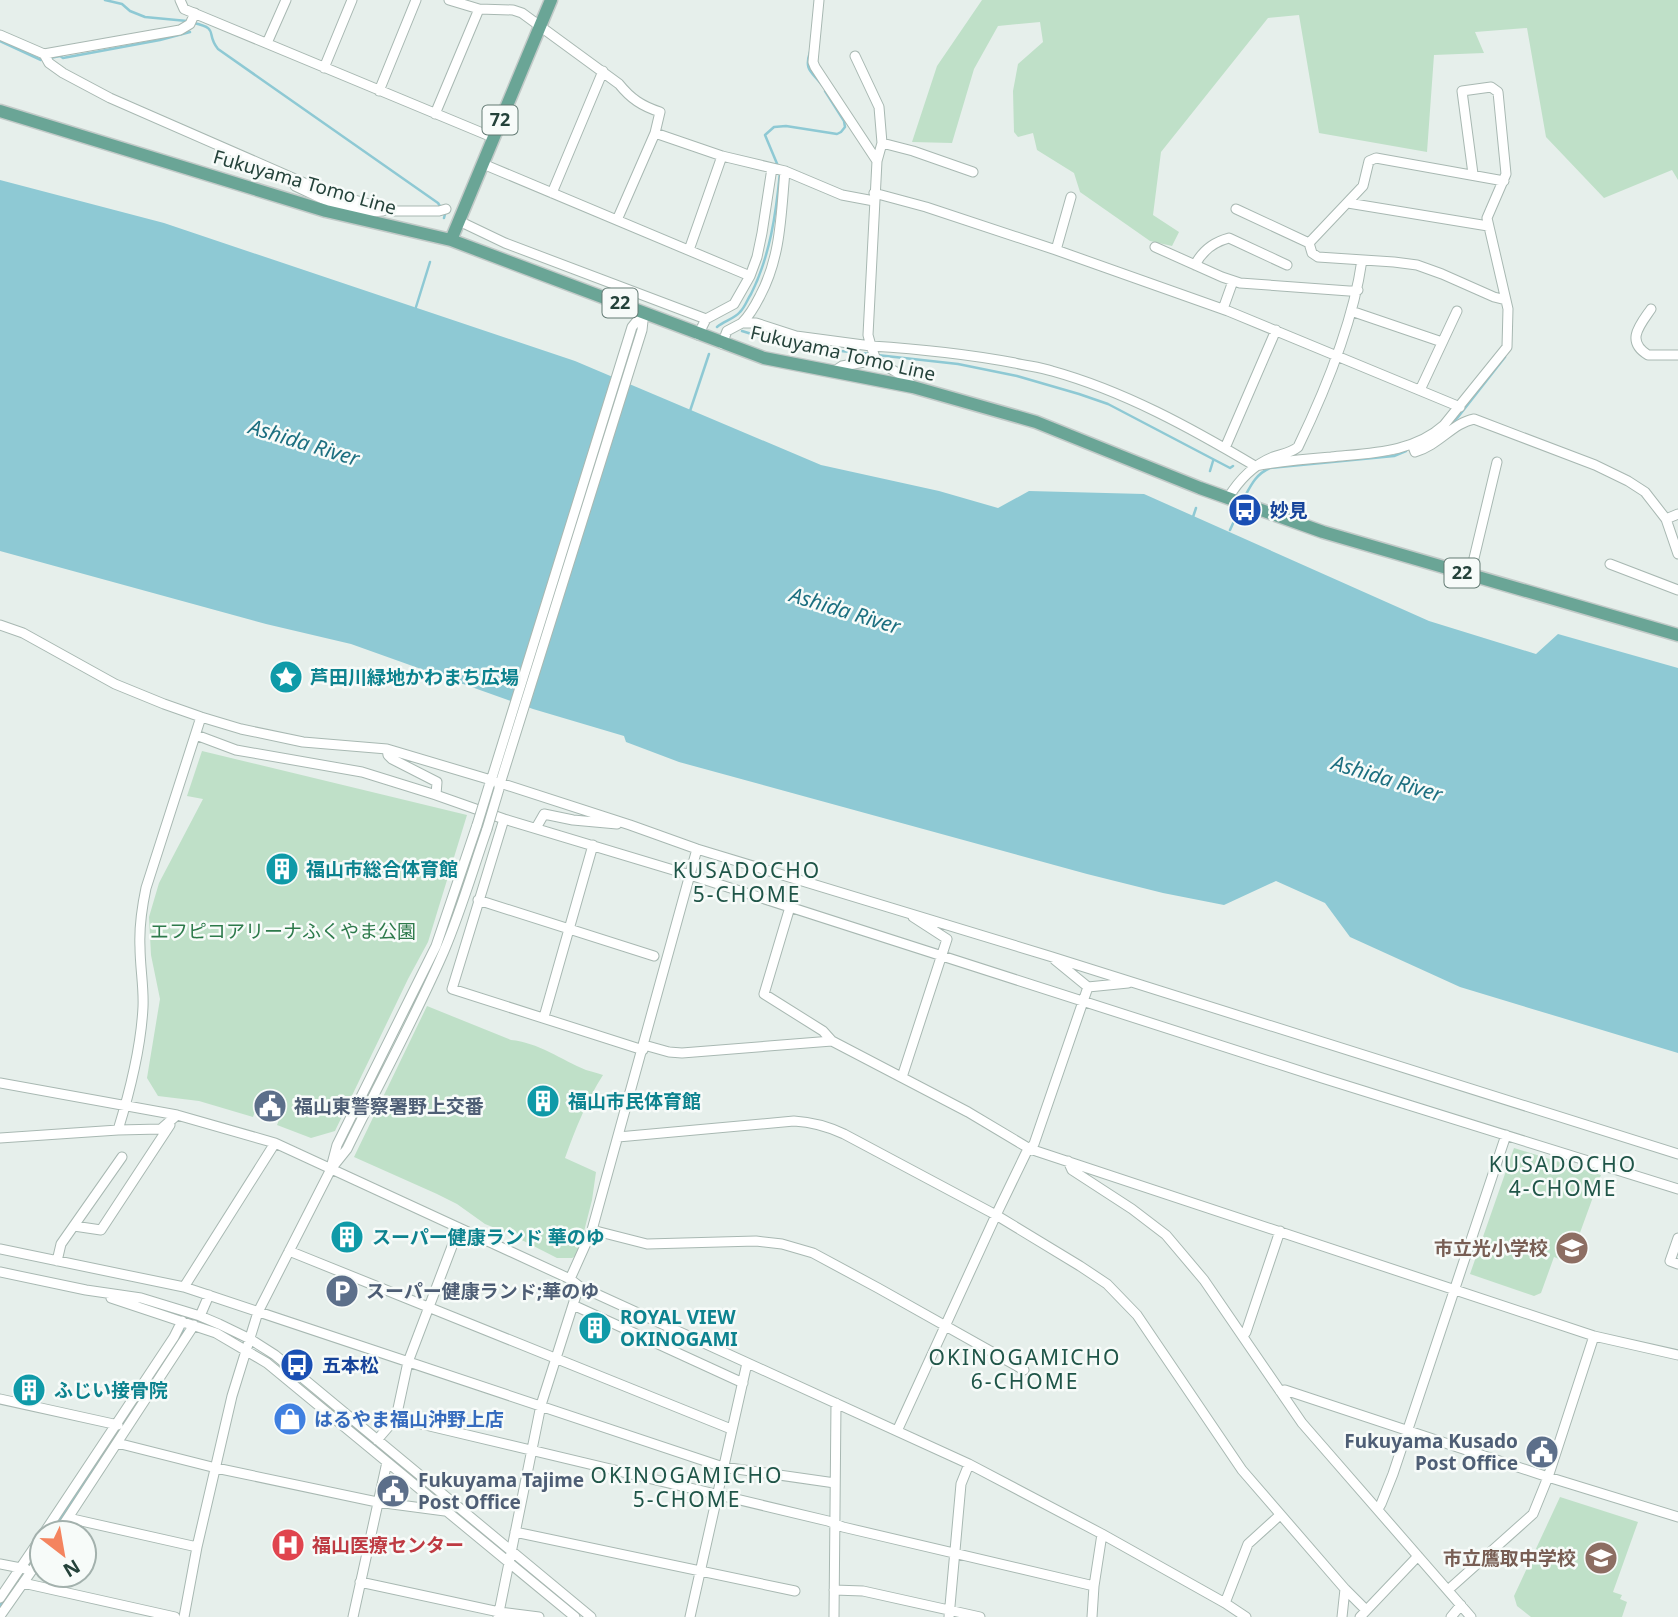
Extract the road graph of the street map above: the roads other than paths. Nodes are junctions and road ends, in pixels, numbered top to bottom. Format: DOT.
graph roads {
  1 [pos="180,0"];
  2 [pos="286,0"];
  3 [pos="352,0"];
  4 [pos="416,0"];
  5 [pos="449,0"];
  6 [pos="551,0"];
  7 [pos="819,0"];
  8 [pos="479,9"];
  9 [pos="192,20"];
  10 [pos="540,24"];
  11 [pos="0,35"];
  12 [pos="267,43"];
  13 [pos="855,56"];
  14 [pos="46,57"];
  15 [pos="324,68"];
  16 [pos="603,71"];
  17 [pos="379,91"];
  18 [pos="0,111"];
  19 [pos="435,114"];
  20 [pos="655,133"];
  21 [pos="492,137"];
  22 [pos="882,143"];
  23 [pos="722,156"];
  24 [pos="877,161"];
  25 [pos="483,164"];
  26 [pos="269,168"];
  27 [pos="778,170"];
  28 [pos="973,172"];
  29 [pos="1473,174"];
  30 [pos="1504,181"];
  31 [pos="552,193"];
  32 [pos="874,197"];
  33 [pos="1071,197"];
  34 [pos="1348,203"];
  35 [pos="328,206"];
  36 [pos="1236,209"];
  37 [pos="443,210"];
  38 [pos="395,211"];
  39 [pos="617,220"];
  40 [pos="459,221"];
  41 [pos="1488,226"];
  42 [pos="451,240"];
  43 [pos="1309,243"];
  44 [pos="1155,247"];
  45 [pos="689,250"];
  46 [pos="1056,250"];
  47 [pos="1362,260"];
  48 [pos="1195,265"];
  49 [pos="1287,265"];
  50 [pos="750,276"];
  51 [pos="1233,281"];
  52 [pos="1358,290"];
  53 [pos="1506,300"];
  54 [pos="735,306"];
  55 [pos="1223,309"];
  56 [pos="1651,309"];
  57 [pos="1351,311"];
  58 [pos="644,312"];
  59 [pos="1457,312"];
  60 [pos="706,319"];
  61 [pos="743,321"];
  62 [pos="1276,330"];
  63 [pos="698,335"];
  64 [pos="1442,342"];
  65 [pos="722,344"];
  66 [pos="873,353"];
  67 [pos="1678,355"];
  68 [pos="1336,356"];
  69 [pos="833,372"];
  70 [pos="913,387"];
  71 [pos="1420,390"];
  72 [pos="1460,407"];
  73 [pos="1412,444"];
  74 [pos="1225,448"];
  75 [pos="1497,462"];
  76 [pos="1255,466"];
  77 [pos="1238,501"];
  78 [pos="1678,514"];
  79 [pos="1666,519"];
  80 [pos="1678,554"];
  81 [pos="1610,564"];
  82 [pos="1470,575"];
  83 [pos="1678,590"];
  84 [pos="0,625"];
  85 [pos="1678,635"];
  86 [pos="201,717"];
  87 [pos="196,734"];
  88 [pos="387,749"];
  89 [pos="496,780"];
  90 [pos="436,795"];
  91 [pos="503,819"];
  92 [pos="630,825"];
  93 [pos="536,828"];
  94 [pos="593,845"];
  95 [pos="697,849"];
  96 [pos="690,875"];
  97 [pos="478,901"];
  98 [pos="790,907"];
  99 [pos="902,911"];
  100 [pos="570,929"];
  101 [pos="942,955"];
  102 [pos="654,956"];
  103 [pos="1049,956"];
  104 [pos="1132,983"];
  105 [pos="1088,987"];
  106 [pos="1082,1000"];
  107 [pos="544,1017"];
  108 [pos="832,1041"];
  109 [pos="643,1048"];
  110 [pos="902,1077"];
  111 [pos="0,1083"];
  112 [pos="126,1106"];
  113 [pos="177,1115"];
  114 [pos="118,1130"];
  115 [pos="1507,1135"];
  116 [pos="618,1137"];
  117 [pos="0,1138"];
  118 [pos="275,1143"];
  119 [pos="1030,1149"];
  120 [pos="1678,1154"];
  121 [pos="122,1157"];
  122 [pos="1068,1161"];
  123 [pos="331,1169"];
  124 [pos="1678,1189"];
  125 [pos="996,1215"];
  126 [pos="74,1226"];
  127 [pos="459,1228"];
  128 [pos="592,1230"];
  129 [pos="1280,1231"];
  130 [pos="1678,1238"];
  131 [pos="0,1249"];
  132 [pos="289,1251"];
  133 [pos="57,1261"];
  134 [pos="1678,1264"];
  135 [pos="0,1272"];
  136 [pos="570,1279"];
  137 [pos="579,1286"];
  138 [pos="184,1287"];
  139 [pos="1455,1289"];
  140 [pos="86,1290"];
  141 [pos="209,1295"];
  142 [pos="573,1305"];
  143 [pos="429,1307"];
  144 [pos="258,1312"];
  145 [pos="200,1316"];
  146 [pos="182,1321"];
  147 [pos="194,1325"];
  148 [pos="945,1326"];
  149 [pos="1243,1336"];
  150 [pos="1594,1336"];
  151 [pos="250,1339"];
  152 [pos="247,1351"];
  153 [pos="1678,1355"];
  154 [pos="556,1358"];
  155 [pos="408,1362"];
  156 [pos="747,1363"];
  157 [pos="1024,1370"];
  158 [pos="743,1383"];
  159 [pos="1280,1391"];
  160 [pos="0,1399"];
  161 [pos="836,1403"];
  162 [pos="541,1405"];
  163 [pos="396,1418"];
  164 [pos="122,1426"];
  165 [pos="731,1429"];
  166 [pos="1407,1430"];
  167 [pos="897,1431"];
  168 [pos="377,1440"];
  169 [pos="117,1443"];
  170 [pos="532,1450"];
  171 [pos="387,1462"];
  172 [pos="969,1464"];
  173 [pos="723,1467"];
  174 [pos="216,1468"];
  175 [pos="1548,1477"];
  176 [pos="835,1483"];
  177 [pos="717,1496"];
  178 [pos="377,1503"];
  179 [pos="1378,1509"];
  180 [pos="446,1511"];
  181 [pos="1280,1515"];
  182 [pos="1678,1517"];
  183 [pos="68,1518"];
  184 [pos="55,1519"];
  185 [pos="834,1524"];
  186 [pos="515,1532"];
  187 [pos="1102,1534"];
  188 [pos="197,1547"];
  189 [pos="511,1551"];
  190 [pos="956,1554"];
  191 [pos="1418,1556"];
  192 [pos="0,1564"];
  193 [pos="510,1565"];
  194 [pos="27,1569"];
  195 [pos="701,1570"];
  196 [pos="360,1582"];
  197 [pos="23,1583"];
  198 [pos="1094,1586"];
  199 [pos="1345,1589"];
  200 [pos="834,1590"];
  201 [pos="1448,1590"];
  202 [pos="795,1591"];
  203 [pos="0,1598"];
  204 [pos="1225,1603"];
  205 [pos="1461,1605"];
  206 [pos="949,1613"];
  207 [pos="1363,1614"];
  208 [pos="498,1615"];
  209 [pos="0,1616"];
  210 [pos="175,1617"];
  211 [pos="184,1617"];
  212 [pos="353,1617"];
  213 [pos="540,1617"];
  214 [pos="575,1617"];
  215 [pos="591,1617"];
  216 [pos="690,1617"];
  217 [pos="834,1617"];
  218 [pos="980,1617"];
  219 [pos="1092,1617"];
  220 [pos="1246,1617"];
  221 [pos="1342,1617"];
  222 [pos="1451,1617"];
  223 [pos="1471,1617"];
  1 -- 9 [label="street"];
  2 -- 12 [label="street"];
  3 -- 15 [label="street"];
  4 -- 17 [label="street"];
  5 -- 8 [label="street"];
  6 -- 10 [label="main road, 72"];
  7 -- 24 [label="street"];
  8 -- 10 [label="street"];
  8 -- 19 [label="street"];
  9 -- 12 [label="street"];
  9 -- 14 [label="street"];
  10 -- 16 [label="street"];
  10 -- 21 [label="main road, 72"];
  11 -- 14 [label="street"];
  12 -- 15 [label="street"];
  13 -- 22 [label="street"];
  14 -- 26 [label="street"];
  15 -- 17 [label="street"];
  16 -- 20 [label="street"];
  16 -- 31 [label="street"];
  17 -- 19 [label="street"];
  18 -- 35 [label="main road, Fukuyama Tomo Line / 22"];
  19 -- 21 [label="street"];
  20 -- 23 [label="street"];
  20 -- 39 [label="street"];
  21 -- 25 [label="main road, 72"];
  22 -- 24 [label="street"];
  22 -- 28 [label="street"];
  23 -- 27 [label="street"];
  23 -- 45 [label="street"];
  24 -- 32 [label="street"];
  25 -- 31 [label="street"];
  25 -- 40 [label="main road, 72"];
  26 -- 35 [label="street"];
  26 -- 38 [label="street"];
  27 -- 32 [label="street"];
  27 -- 50 [label="street"];
  27 -- 61 [label="street"];
  29 -- 30 [label="street"];
  29 -- 30 [label="street"];
  29 -- 34 [label="street"];
  30 -- 41 [label="street"];
  31 -- 39 [label="street"];
  32 -- 46 [label="street"];
  32 -- 66 [label="street"];
  33 -- 46 [label="street"];
  34 -- 41 [label="street"];
  34 -- 43 [label="street"];
  35 -- 38 [label="street"];
  35 -- 42 [label="main road, Fukuyama Tomo Line / 22"];
  36 -- 43 [label="street"];
  37 -- 38 [label="street"];
  39 -- 45 [label="street"];
  40 -- 42 [label="main road, 72"];
  40 -- 60 [label="street"];
  41 -- 53 [label="street"];
  42 -- 58 [label="main road, Fukuyama Tomo Line / 22"];
  43 -- 47 [label="street"];
  44 -- 48 [label="street"];
  45 -- 50 [label="street"];
  46 -- 55 [label="street"];
  47 -- 52 [label="street"];
  47 -- 53 [label="street"];
  48 -- 49 [label="street"];
  48 -- 51 [label="street"];
  50 -- 54 [label="street"];
  51 -- 52 [label="street"];
  51 -- 55 [label="street"];
  52 -- 57 [label="street"];
  53 -- 72 [label="street"];
  54 -- 60 [label="street"];
  54 -- 61 [label="street"];
  55 -- 62 [label="street"];
  56 -- 67 [label="street"];
  57 -- 64 [label="street"];
  57 -- 68 [label="street"];
  58 -- 63 [label="main road, Fukuyama Tomo Line / 22"];
  58 -- 89 [label="street"];
  59 -- 64 [label="street"];
  60 -- 63 [label="street"];
  61 -- 65 [label="street"];
  61 -- 66 [label="street"];
  62 -- 68 [label="street"];
  62 -- 74 [label="street"];
  63 -- 65 [label="main road, Fukuyama Tomo Line / 22"];
  64 -- 71 [label="street"];
  65 -- 69 [label="main road, Fukuyama Tomo Line / 22"];
  66 -- 69 [label="street"];
  66 -- 70 [label="street"];
  66 -- 74 [label="street"];
  68 -- 71 [label="street"];
  68 -- 76 [label="street"];
  69 -- 70 [label="main road, Fukuyama Tomo Line / 22"];
  70 -- 77 [label="main road, Fukuyama Tomo Line / 22"];
  71 -- 72 [label="street"];
  72 -- 73 [label="street"];
  73 -- 76 [label="street"];
  73 -- 79 [label="street"];
  74 -- 76 [label="street"];
  75 -- 82 [label="street"];
  76 -- 77 [label="street"];
  77 -- 82 [label="main road, Fukuyama Tomo Line / 22"];
  78 -- 79 [label="street"];
  79 -- 80 [label="street"];
  81 -- 83 [label="street"];
  82 -- 85 [label="main road, Fukuyama Tomo Line / 22"];
  84 -- 86 [label="street"];
  86 -- 87 [label="street"];
  86 -- 88 [label="street"];
  87 -- 90 [label="street"];
  87 -- 112 [label="street"];
  88 -- 89 [label="street"];
  88 -- 90 [label="street"];
  89 -- 92 [label="street"];
  89 -- 123 [label="street, bridge"];
  90 -- 91 [label="street"];
  91 -- 93 [label="street"];
  91 -- 97 [label="street"];
  92 -- 93 [label="street"];
  92 -- 95 [label="street"];
  93 -- 94 [label="street"];
  94 -- 96 [label="street"];
  94 -- 100 [label="street"];
  95 -- 96 [label="street"];
  95 -- 99 [label="street"];
  96 -- 98 [label="street"];
  96 -- 109 [label="street"];
  97 -- 100 [label="street"];
  97 -- 107 [label="street"];
  98 -- 101 [label="street"];
  98 -- 108 [label="street"];
  99 -- 101 [label="street"];
  99 -- 103 [label="street"];
  100 -- 102 [label="street"];
  100 -- 107 [label="street"];
  101 -- 106 [label="street"];
  101 -- 110 [label="street"];
  103 -- 104 [label="street"];
  103 -- 105 [label="street"];
  104 -- 105 [label="street"];
  104 -- 120 [label="street"];
  105 -- 106 [label="street"];
  106 -- 115 [label="street"];
  106 -- 119 [label="street"];
  107 -- 109 [label="street"];
  108 -- 109 [label="street"];
  108 -- 110 [label="street"];
  109 -- 116 [label="street"];
  110 -- 119 [label="street"];
  111 -- 112 [label="street"];
  112 -- 113 [label="street"];
  112 -- 114 [label="street"];
  113 -- 114 [label="street"];
  113 -- 118 [label="street"];
  113 -- 126 [label="street"];
  114 -- 117 [label="street"];
  115 -- 124 [label="street"];
  115 -- 139 [label="street"];
  116 -- 125 [label="street"];
  116 -- 128 [label="street"];
  118 -- 123 [label="street"];
  118 -- 138 [label="street"];
  119 -- 122 [label="street"];
  119 -- 125 [label="street"];
  121 -- 126 [label="street"];
  122 -- 129 [label="street"];
  122 -- 149 [label="street"];
  123 -- 127 [label="street"];
  123 -- 132 [label="street"];
  125 -- 148 [label="street"];
  125 -- 181 [label="street"];
  126 -- 133 [label="street"];
  127 -- 136 [label="street"];
  127 -- 143 [label="street"];
  128 -- 136 [label="street"];
  128 -- 148 [label="street"];
  129 -- 139 [label="street"];
  129 -- 149 [label="street"];
  130 -- 134 [label="street"];
  131 -- 133 [label="street"];
  132 -- 143 [label="street"];
  132 -- 144 [label="street"];
  133 -- 138 [label="street"];
  135 -- 140 [label="street"];
  136 -- 137 [label="street"];
  137 -- 142 [label="street"];
  137 -- 156 [label="street"];
  138 -- 141 [label="street"];
  139 -- 150 [label="street"];
  139 -- 166 [label="street"];
  140 -- 145 [label="street"];
  140 -- 146 [label="street"];
  141 -- 144 [label="street"];
  141 -- 145 [label="street"];
  142 -- 154 [label="street"];
  142 -- 158 [label="street"];
  143 -- 154 [label="street"];
  143 -- 155 [label="street"];
  144 -- 151 [label="street"];
  144 -- 155 [label="street"];
  145 -- 151 [label="street"];
  146 -- 147 [label="street"];
  146 -- 164 [label="street"];
  147 -- 152 [label="street"];
  147 -- 164 [label="street"];
  148 -- 157 [label="street"];
  148 -- 167 [label="street"];
  149 -- 159 [label="street"];
  150 -- 153 [label="street"];
  150 -- 175 [label="street"];
  151 -- 152 [label="street"];
  151 -- 168 [label="street"];
  152 -- 171 [label="street"];
  152 -- 174 [label="street"];
  154 -- 162 [label="street"];
  154 -- 165 [label="street"];
  155 -- 162 [label="street"];
  155 -- 163 [label="street"];
  156 -- 158 [label="street"];
  156 -- 161 [label="street"];
  158 -- 165 [label="street"];
  159 -- 166 [label="street"];
  159 -- 179 [label="street"];
  160 -- 164 [label="street"];
  161 -- 167 [label="street"];
  161 -- 176 [label="street"];
  162 -- 170 [label="street"];
  162 -- 173 [label="street"];
  163 -- 168 [label="street"];
  163 -- 170 [label="street"];
  164 -- 169 [label="street"];
  164 -- 184 [label="street"];
  165 -- 173 [label="street"];
  166 -- 175 [label="street"];
  166 -- 179 [label="street"];
  167 -- 172 [label="street"];
  168 -- 189 [label="street"];
  169 -- 174 [label="street"];
  169 -- 183 [label="street"];
  170 -- 177 [label="street"];
  170 -- 186 [label="street"];
  171 -- 178 [label="street"];
  171 -- 180 [label="street"];
  172 -- 187 [label="street"];
  172 -- 190 [label="street"];
  173 -- 176 [label="street"];
  173 -- 177 [label="street"];
  174 -- 178 [label="street"];
  174 -- 188 [label="street"];
  175 -- 182 [label="street"];
  175 -- 201 [label="street"];
  176 -- 185 [label="street"];
  177 -- 185 [label="street"];
  177 -- 195 [label="street"];
  178 -- 180 [label="street"];
  178 -- 196 [label="street"];
  179 -- 191 [label="street"];
  180 -- 193 [label="street"];
  181 -- 199 [label="street"];
  181 -- 204 [label="street"];
  183 -- 188 [label="street"];
  185 -- 190 [label="street"];
  185 -- 200 [label="street"];
  186 -- 189 [label="street"];
  186 -- 195 [label="street"];
  187 -- 198 [label="street"];
  187 -- 204 [label="street"];
  188 -- 211 [label="street"];
  189 -- 193 [label="street"];
  189 -- 215 [label="street"];
  190 -- 198 [label="street"];
  190 -- 206 [label="street"];
  191 -- 201 [label="street"];
  191 -- 207 [label="street"];
  192 -- 194 [label="street"];
  193 -- 208 [label="street"];
  193 -- 214 [label="street"];
  194 -- 197 [label="street"];
  194 -- 203 [label="street"];
  195 -- 202 [label="street"];
  195 -- 216 [label="street"];
  196 -- 208 [label="street"];
  196 -- 212 [label="street"];
  197 -- 209 [label="street"];
  197 -- 210 [label="street"];
  198 -- 219 [label="street"];
  199 -- 207 [label="street"];
  199 -- 221 [label="street"];
  200 -- 206 [label="street"];
  200 -- 217 [label="street"];
  201 -- 205 [label="street"];
  204 -- 220 [label="street"];
  205 -- 222 [label="street"];
  205 -- 223 [label="street"];
  206 -- 218 [label="street"];
  208 -- 213 [label="street"];
}
